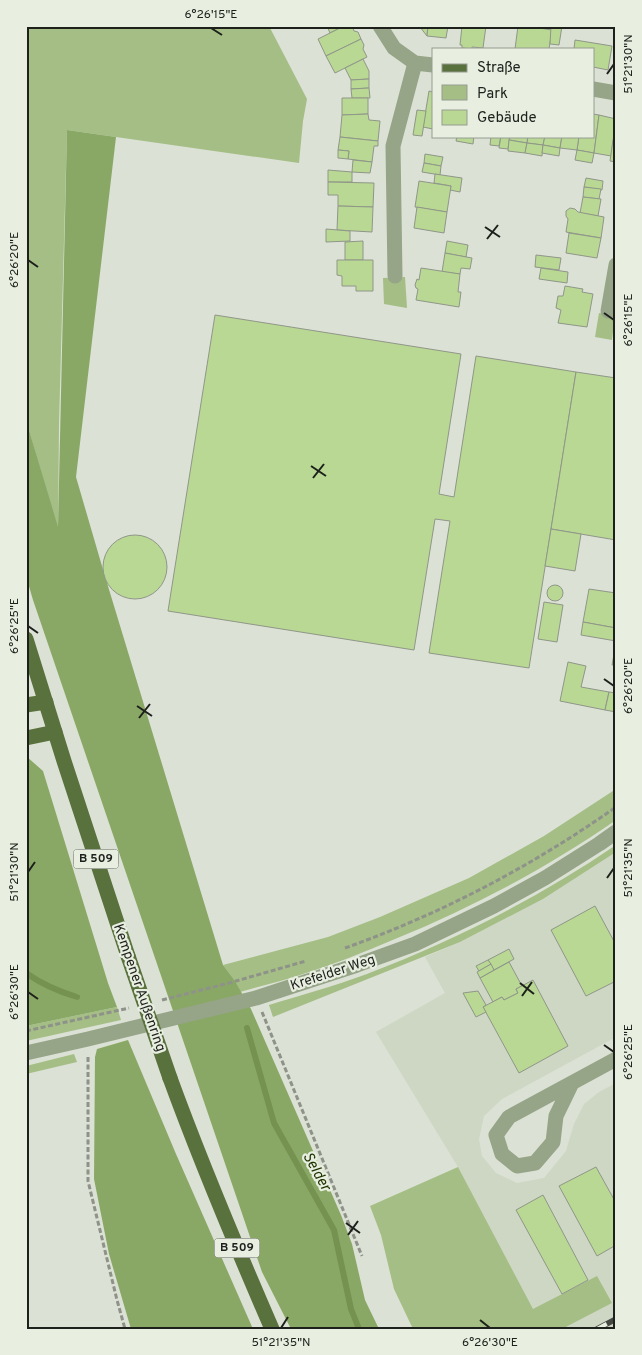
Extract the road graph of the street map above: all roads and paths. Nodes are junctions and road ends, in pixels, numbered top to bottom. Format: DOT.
graph roads {
  1 [pos="380,26"];
  2 [pos="415,63"];
  3 [pos="432,66"];
  4 [pos="594,89"];
  5 [pos="616,93"];
  6 [pos="616,265"];
  7 [pos="395,276"];
  8 [pos="608,311"];
  9 [pos="26,639"];
  10 [pos="46,702"];
  11 [pos="26,705"];
  12 [pos="55,732"];
  13 [pos="26,738"];
  14 [pos="616,807"];
  15 [pos="616,832"];
  16 [pos="339,950"];
  17 [pos="312,959"];
  18 [pos="256,998"];
  19 [pos="162,1000"];
  20 [pos="133,1007"];
  21 [pos="26,1031"];
  22 [pos="88,1039"];
  23 [pos="26,1052"];
  24 [pos="616,1059"];
  25 [pos="572,1083"];
  26 [pos="362,1256"];
  27 [pos="125,1329"];
  28 [pos="272,1329"];
  1 -- 2 [label="street"];
  2 -- 3 [label="street"];
  2 -- 7 [label="street"];
  4 -- 5 [label="street"];
  6 -- 8 [label="street"];
  9 -- 10 [label="main road, Kempener Außenring / B 509"];
  10 -- 11 [label="main road"];
  10 -- 12 [label="main road, Kempener Außenring / B 509"];
  12 -- 13 [label="main road"];
  12 -- 28 [label="main road, Kempener Außenring / B 509, bridge"];
  14 -- 16 [label="path"];
  15 -- 18 [label="street, Krefelder Weg"];
  17 -- 19 [label="path"];
  18 -- 22 [label="street, Krefelder Weg"];
  18 -- 26 [label="path"];
  20 -- 21 [label="path"];
  22 -- 23 [label="street, Krefelder Weg"];
  22 -- 27 [label="path"];
  24 -- 25 [label="street"];
  25 -- 25 [label="street"];
}
